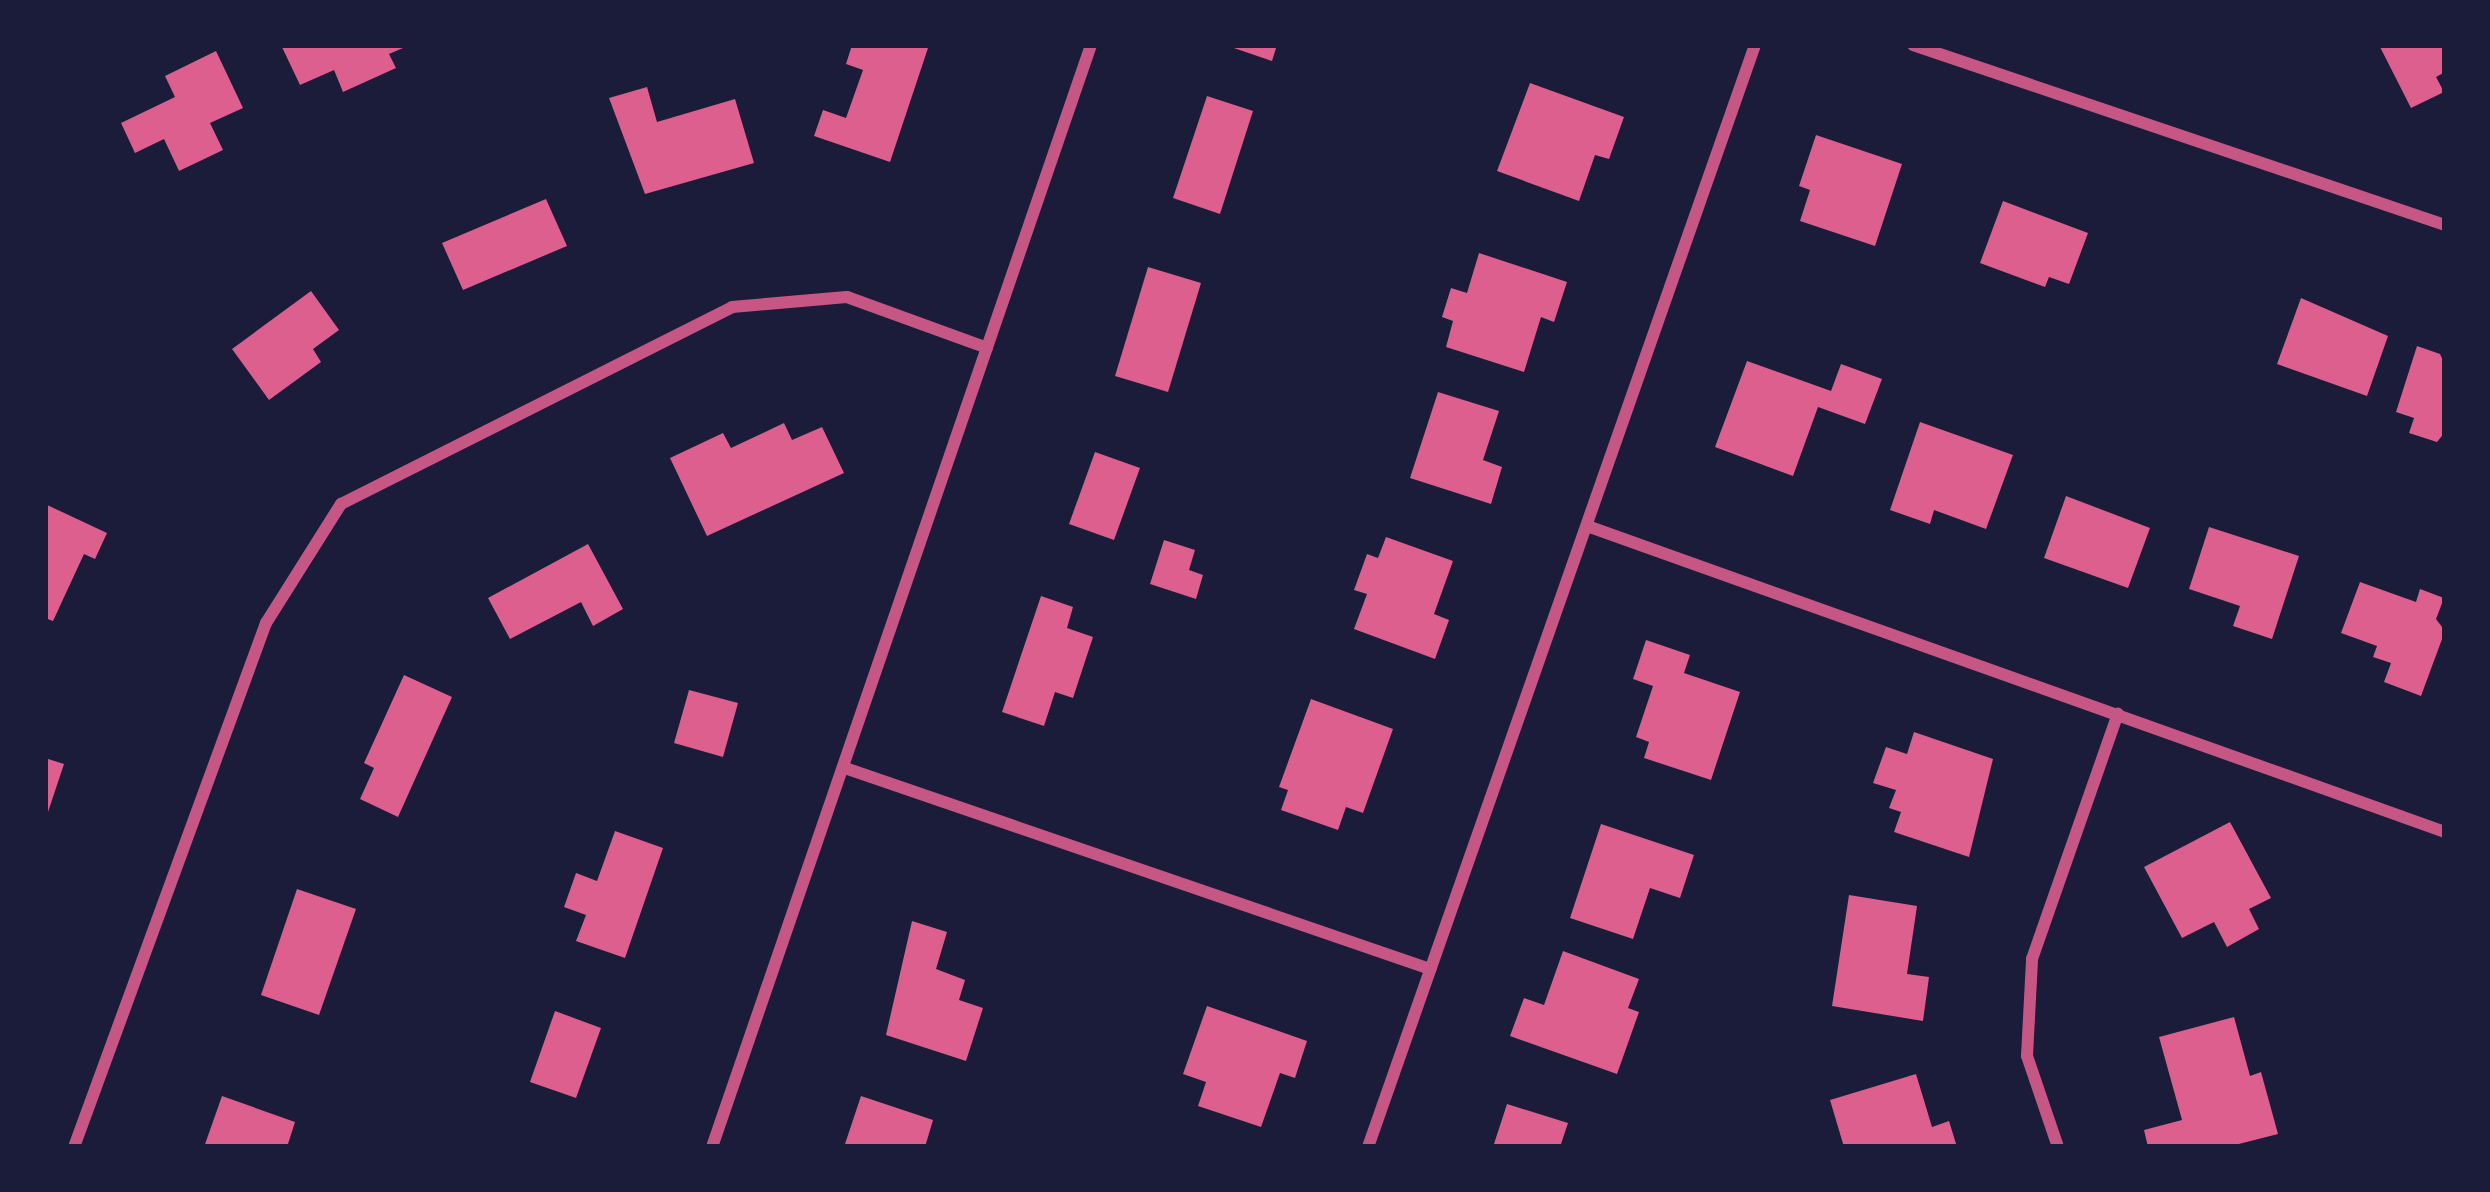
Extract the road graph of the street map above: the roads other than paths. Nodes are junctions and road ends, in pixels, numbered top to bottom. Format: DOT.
graph roads {
  1 [pos="1091,45"];
  2 [pos="1756,45"];
  3 [pos="1913,45"];
  4 [pos="2445,225"];
  5 [pos="988,348"];
  6 [pos="1590,527"];
  7 [pos="2118,714"];
  8 [pos="845,768"];
  9 [pos="2445,832"];
  10 [pos="1430,969"];
  11 [pos="74,1147"];
  12 [pos="712,1147"];
  13 [pos="1368,1147"];
  14 [pos="2058,1147"];
  1 -- 5 [label="street"];
  2 -- 6 [label="street"];
  3 -- 4 [label="street"];
  5 -- 8 [label="street"];
  5 -- 11 [label="street"];
  6 -- 7 [label="street"];
  6 -- 10 [label="street"];
  7 -- 9 [label="street"];
  7 -- 14 [label="street"];
  8 -- 10 [label="street"];
  8 -- 12 [label="street"];
  10 -- 13 [label="street"];
}
